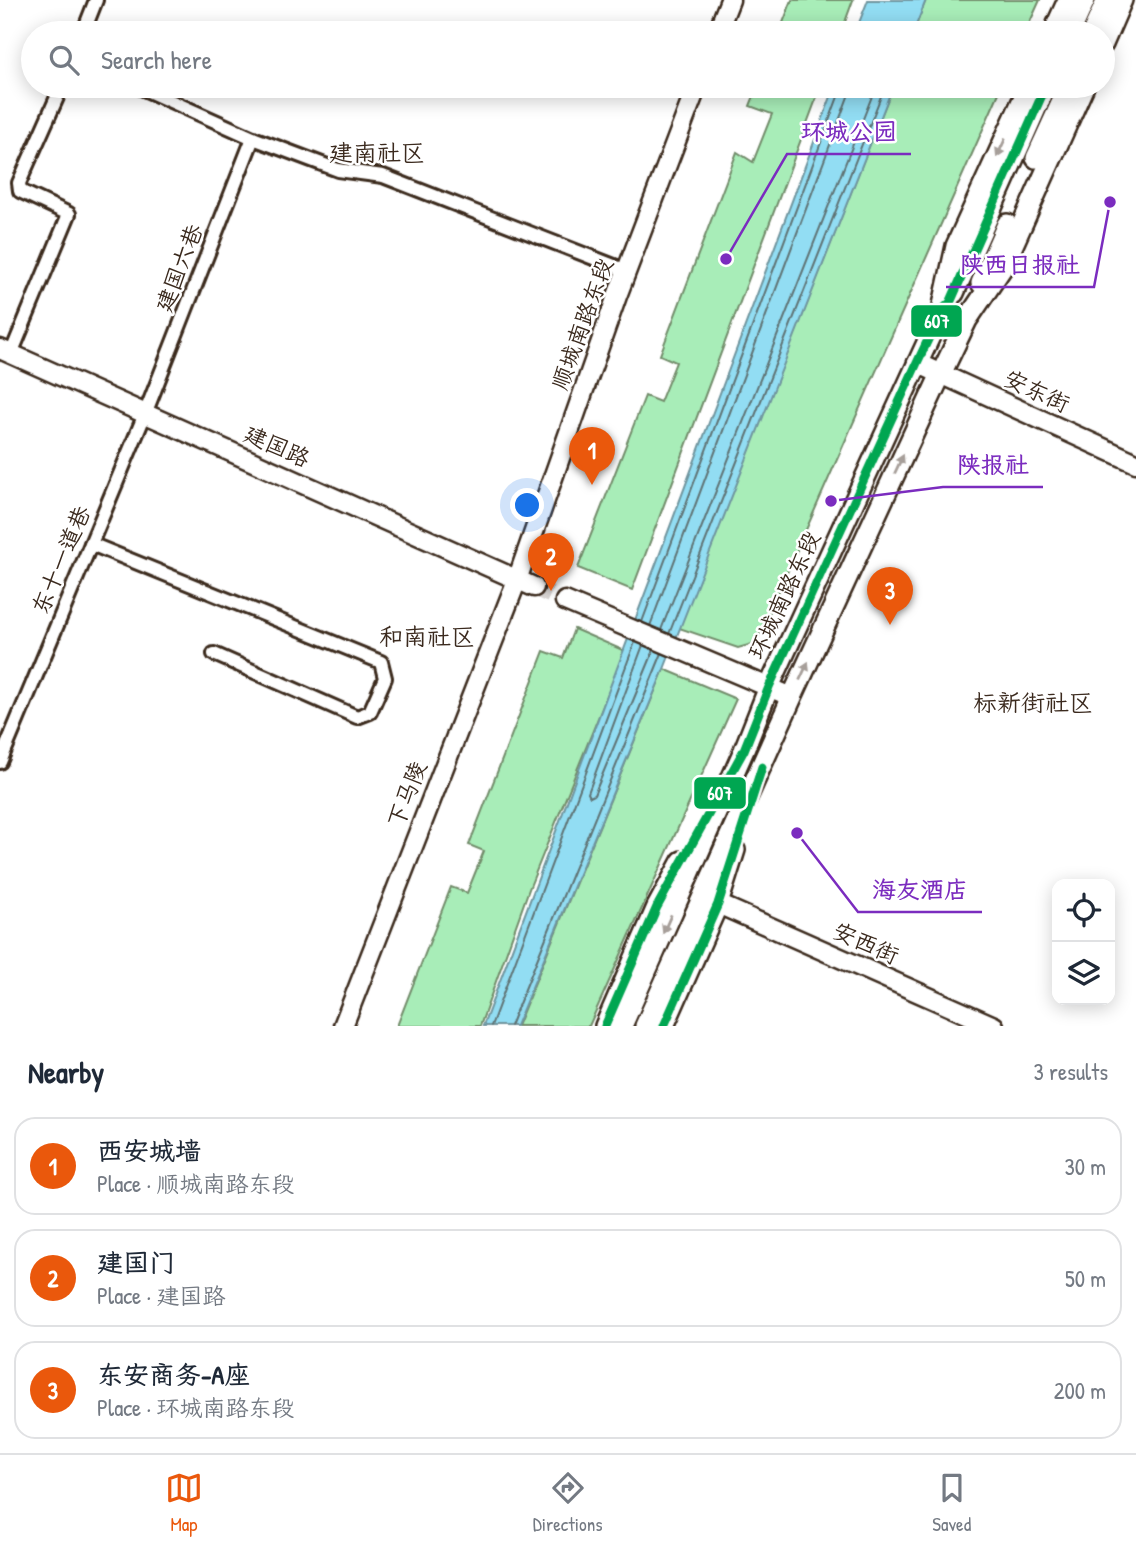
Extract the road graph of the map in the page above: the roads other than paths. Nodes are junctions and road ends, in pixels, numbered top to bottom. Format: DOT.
graph roads {
  1 [pos="96,0"];
  2 [pos="730,0"];
  3 [pos="1068,0"];
  4 [pos="1085,0"];
  5 [pos="1107,0"];
  6 [pos="1122,0"];
  7 [pos="88,21"];
  8 [pos="722,21"];
  9 [pos="1058,21"];
  10 [pos="1075,21"];
  11 [pos="1097,21"];
  12 [pos="1113,21"];
  13 [pos="57,98"];
  14 [pos="164,98"];
  15 [pos="692,98"];
  16 [pos="1024,98"];
  17 [pos="1041,98"];
  18 [pos="1064,98"];
  19 [pos="1079,98"];
  20 [pos="253,138"];
  21 [pos="627,271"];
  22 [pos="942,310"];
  23 [pos="967,320"];
  24 [pos="6,352"];
  25 [pos="917,363"];
  26 [pos="941,374"];
  27 [pos="145,414"];
  28 [pos="1136,463"];
  29 [pos="91,544"];
  30 [pos="526,583"];
  31 [pos="565,601"];
  32 [pos="214,654"];
  33 [pos="769,687"];
  34 [pos="792,697"];
  35 [pos="744,750"];
  36 [pos="766,755"];
  37 [pos="0,762"];
  38 [pos="718,904"];
  39 [pos="343,1026"];
  40 [pos="605,1026"];
  41 [pos="622,1026"];
  42 [pos="645,1026"];
  43 [pos="664,1026"];
  44 [pos="994,1026"];
  1 -- 7 [label="street"];
  2 -- 8 [label="street"];
  3 -- 9 [label="main road"];
  4 -- 10 [label="main road"];
  5 -- 11 [label="main road"];
  6 -- 12 [label="main road"];
  13 -- 24 [label="street"];
  14 -- 20 [label="street"];
  15 -- 21 [label="street, 顺城南路东段"];
  16 -- 22 [label="main road, 环城南路东段, one-way"];
  17 -- 22 [label="main road, 环城南路东段"];
  18 -- 23 [label="main road"];
  19 -- 23 [label="main road"];
  20 -- 21 [label="street"];
  20 -- 27 [label="street, 建国六巷"];
  21 -- 30 [label="street, 顺城南路东段"];
  22 -- 25 [label="main road, 环城南路东段"];
  23 -- 26 [label="main road"];
  24 -- 27 [label="street, 建国路"];
  25 -- 26 [label="street, 安东街"];
  25 -- 33 [label="main road, 环城南路东段"];
  26 -- 28 [label="street, 安东街"];
  34 -- 26 [label="main road, one-way"];
  27 -- 29 [label="street, 东十一道巷"];
  27 -- 30 [label="street, 建国路"];
  29 -- 32 [label="street"];
  29 -- 37 [label="street, 东十一道巷"];
  30 -- 39 [label="street, 下马陵"];
  31 -- 33 [label="street"];
  33 -- 34 [label="street"];
  33 -- 35 [label="main road, 环城南路东段"];
  34 -- 36 [label="main road"];
  35 -- 40 [label="main road, 环城南路东段"];
  35 -- 41 [label="main road, 环城南路东段, one-way"];
  36 -- 38 [label="main road"];
  36 -- 42 [label="main road"];
  38 -- 43 [label="main road"];
  38 -- 44 [label="street, 安西街"];
}
